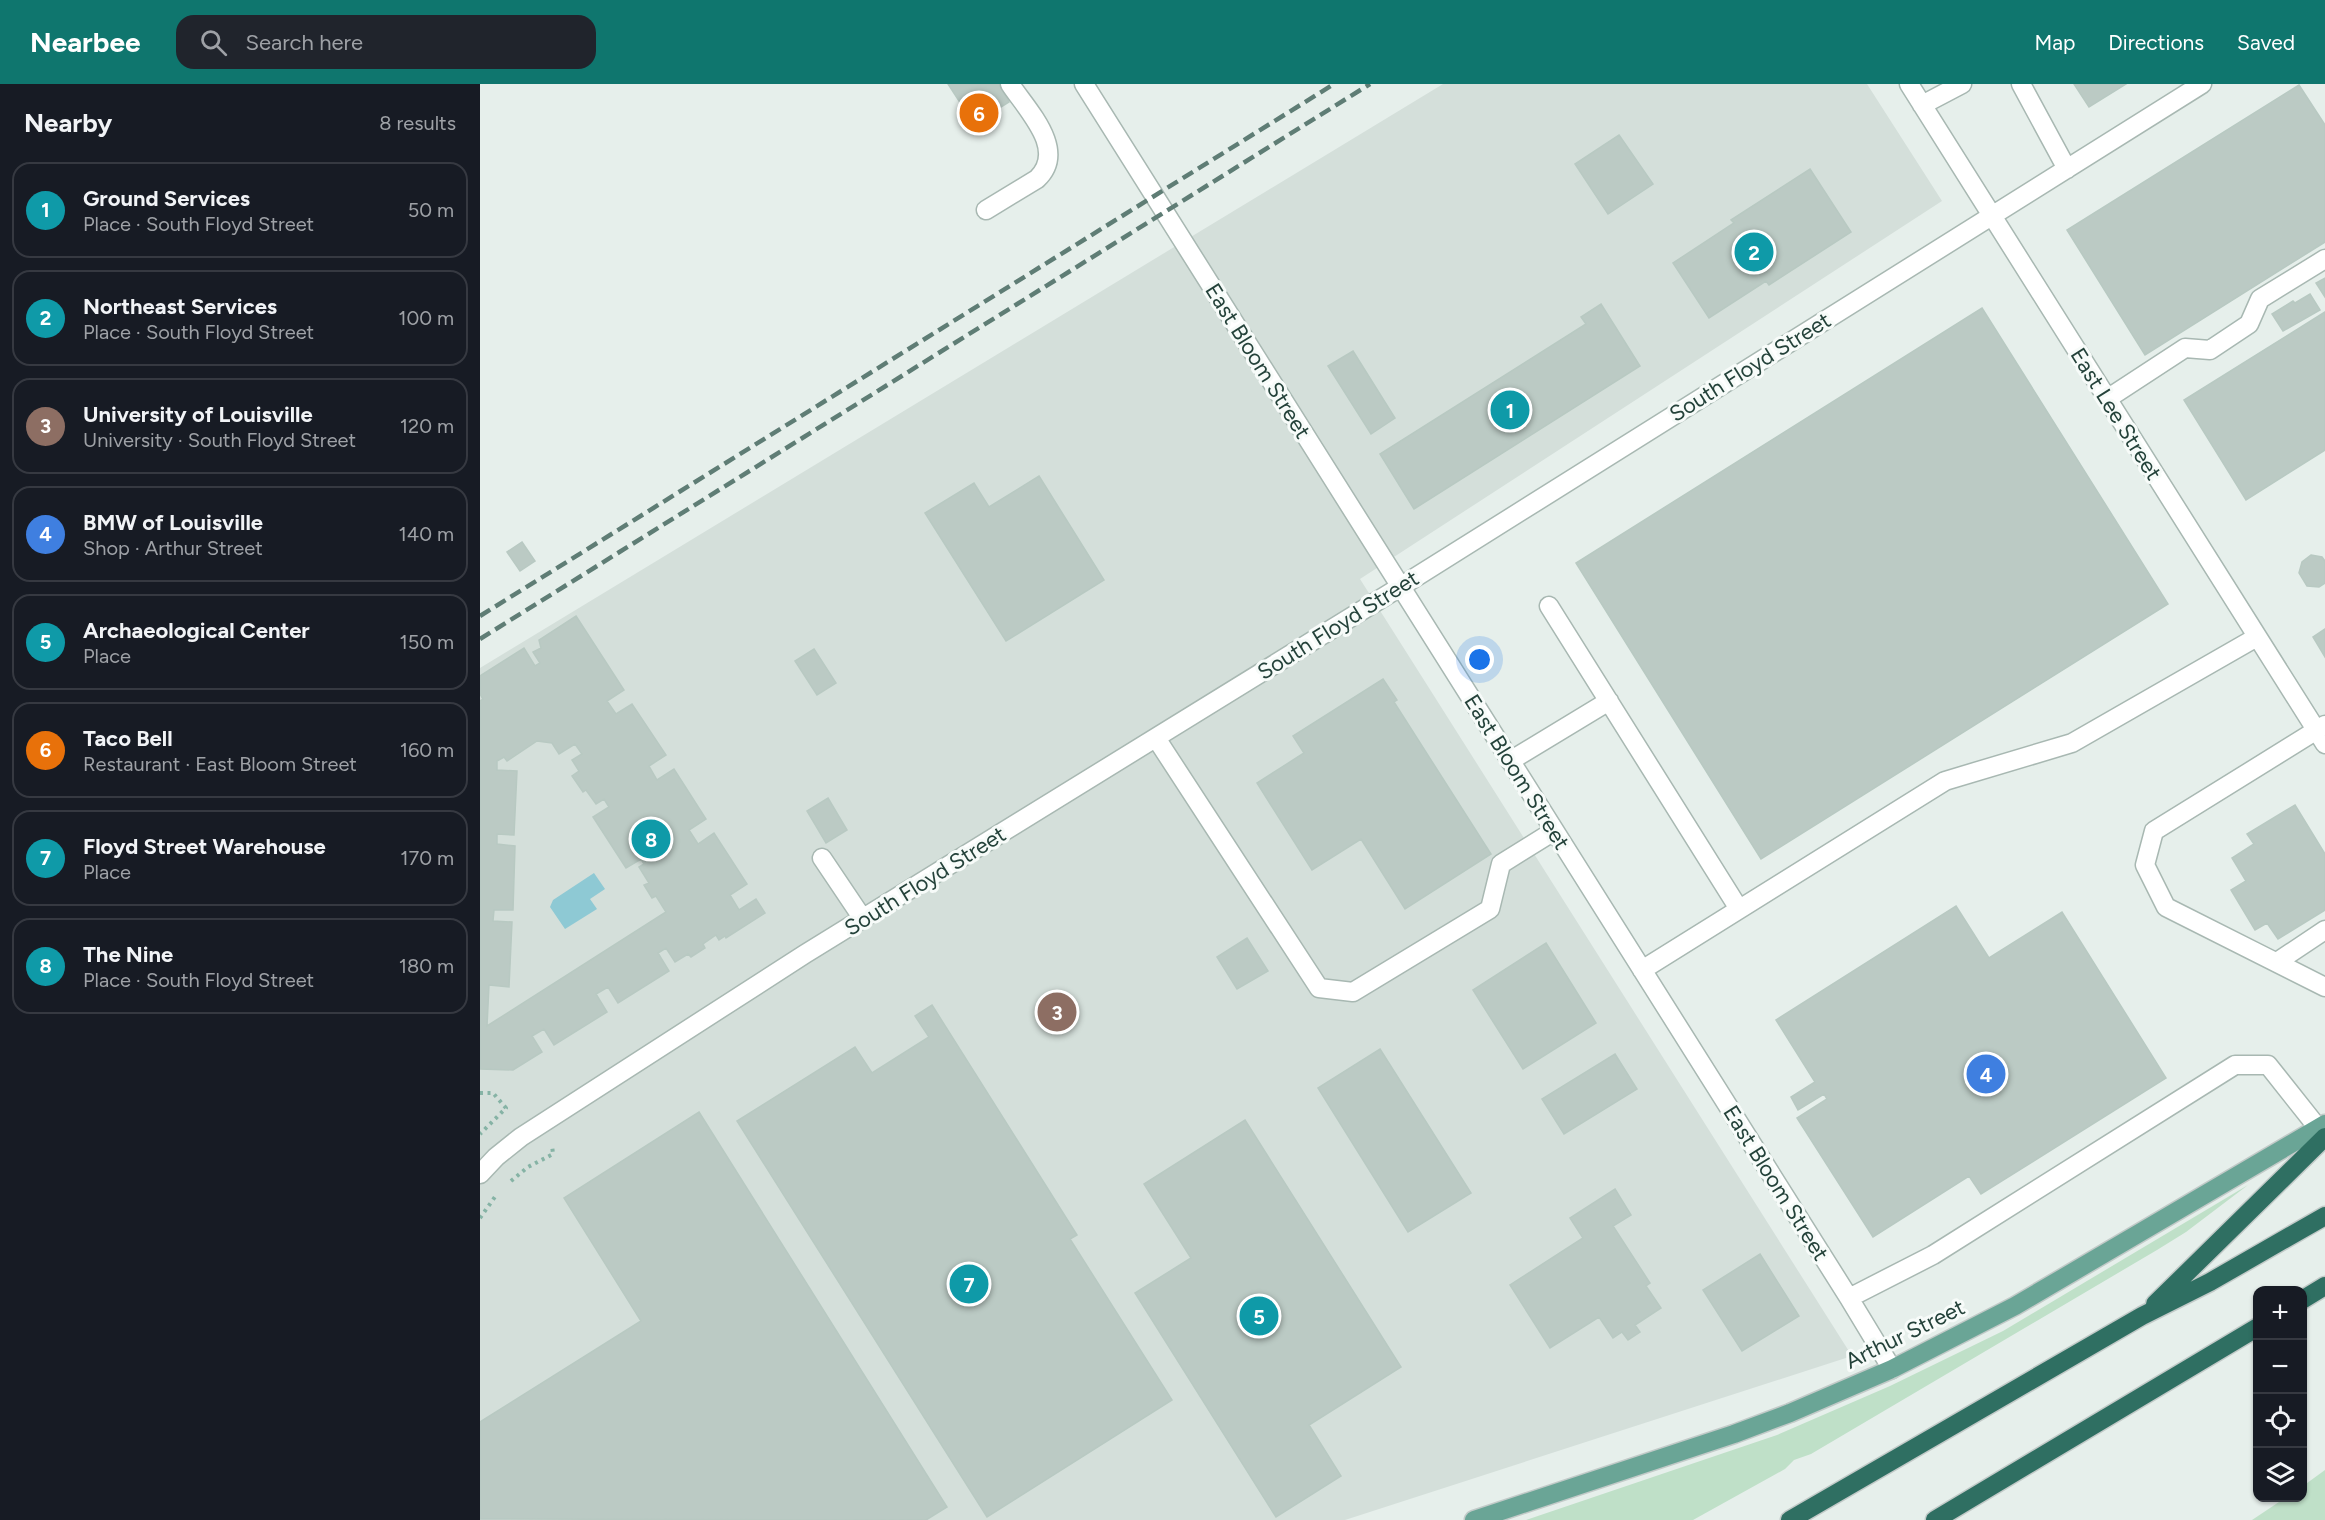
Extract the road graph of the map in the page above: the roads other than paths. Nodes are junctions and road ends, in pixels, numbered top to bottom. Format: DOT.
graph roads {
  1 [pos="1010,84"];
  2 [pos="1084,84"];
  3 [pos="1909,84"];
  4 [pos="1962,84"];
  5 [pos="2021,84"];
  6 [pos="2202,84"];
  7 [pos="1922,105"];
  8 [pos="2067,169"];
  9 [pos="987,210"];
  10 [pos="1992,216"];
  11 [pos="2325,259"];
  12 [pos="2106,399"];
  13 [pos="1401,587"];
  14 [pos="1549,606"];
  15 [pos="2257,637"];
  16 [pos="1609,701"];
  17 [pos="2322,732"];
  18 [pos="1156,738"];
  19 [pos="1510,761"];
  20 [pos="1554,831"];
  21 [pos="822,858"];
  22 [pos="1739,909"];
  23 [pos="862,919"];
  24 [pos="2325,930"];
  25 [pos="2277,962"];
  26 [pos="1642,970"];
  27 [pos="2325,987"];
  28 [pos="2323,1130"];
  29 [pos="480,1174"];
  30 [pos="2325,1216"];
  31 [pos="2325,1286"];
  32 [pos="2307,1297"];
  33 [pos="1850,1298"];
  34 [pos="2142,1316"];
  35 [pos="2253,1330"];
  36 [pos="1892,1369"];
  37 [pos="1474,1520"];
  38 [pos="1790,1520"];
  39 [pos="1935,1520"];
  1 -- 9 [label="street"];
  2 -- 13 [label="street, East Bloom Street"];
  3 -- 7 [label="street, East Lee Street"];
  4 -- 7 [label="street"];
  5 -- 8 [label="street"];
  6 -- 8 [label="street, South Floyd Street"];
  7 -- 10 [label="street, East Lee Street"];
  8 -- 10 [label="street, South Floyd Street"];
  10 -- 12 [label="street, East Lee Street"];
  10 -- 13 [label="street, South Floyd Street"];
  11 -- 12 [label="street"];
  12 -- 15 [label="street, East Lee Street"];
  13 -- 18 [label="street, South Floyd Street"];
  13 -- 19 [label="street, East Bloom Street"];
  14 -- 16 [label="street"];
  15 -- 17 [label="street, East Lee Street"];
  15 -- 22 [label="street"];
  16 -- 19 [label="street"];
  16 -- 22 [label="street"];
  17 -- 25 [label="street"];
  18 -- 20 [label="street"];
  18 -- 23 [label="street, South Floyd Street"];
  19 -- 20 [label="street, East Bloom Street"];
  20 -- 26 [label="street, East Bloom Street"];
  21 -- 23 [label="street"];
  22 -- 26 [label="street"];
  23 -- 29 [label="street, South Floyd Street"];
  24 -- 25 [label="street"];
  25 -- 27 [label="street"];
  26 -- 33 [label="street, East Bloom Street"];
  28 -- 33 [label="street"];
  28 -- 34 [label="highway"];
  28 -- 36 [label="main road, Arthur Street"];
  30 -- 34 [label="highway"];
  31 -- 32 [label="highway"];
  33 -- 36 [label="street, East Bloom Street"];
  34 -- 38 [label="highway"];
  35 -- 39 [label="highway"];
  36 -- 37 [label="main road, Arthur Street"];
}
